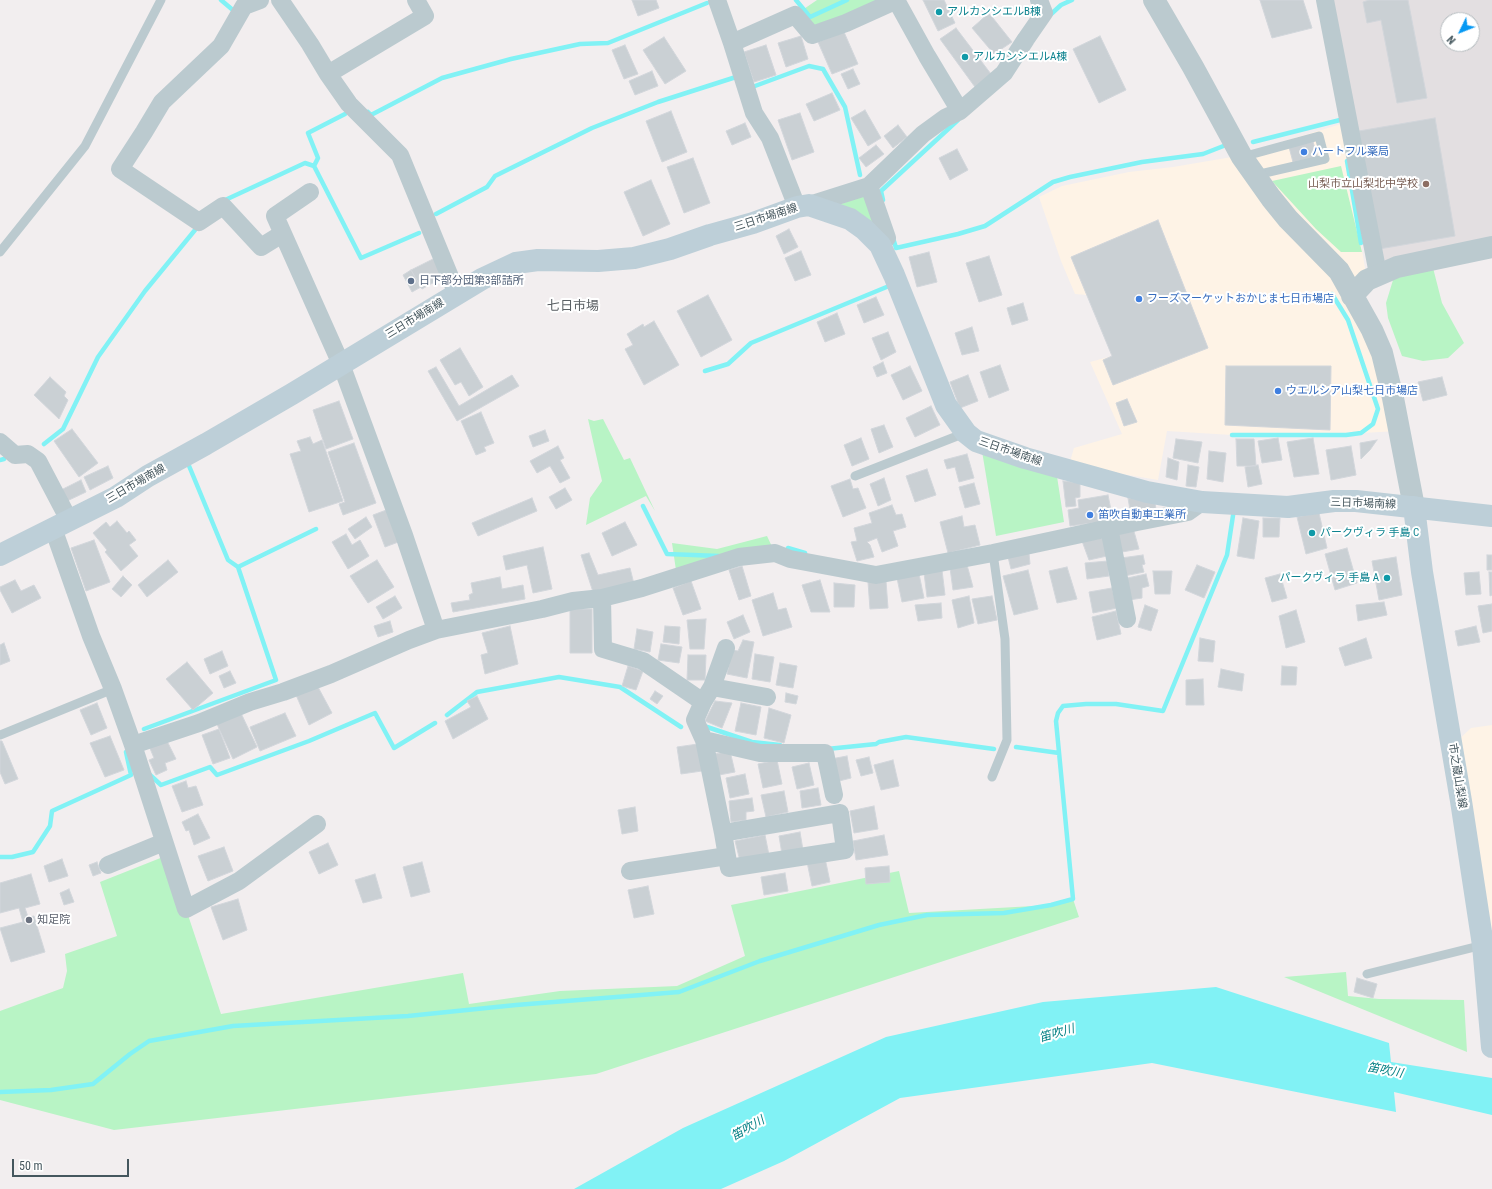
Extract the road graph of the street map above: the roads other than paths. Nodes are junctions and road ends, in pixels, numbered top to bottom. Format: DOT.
graph roads {
  1 [pos="161,0"];
  2 [pos="260,0"];
  3 [pos="280,0"];
  4 [pos="416,0"];
  5 [pos="717,0"];
  6 [pos="897,0"];
  7 [pos="1039,0"];
  8 [pos="1154,0"];
  9 [pos="1325,0"];
  10 [pos="732,43"];
  11 [pos="328,74"];
  12 [pos="960,111"];
  13 [pos="1242,157"];
  14 [pos="1255,176"];
  15 [pos="869,186"];
  16 [pos="310,192"];
  17 [pos="803,206"];
  18 [pos="282,234"];
  19 [pos="880,245"];
  20 [pos="1492,247"];
  21 [pos="0,252"];
  22 [pos="1378,274"];
  23 [pos="457,294"];
  24 [pos="1352,296"];
  25 [pos="341,364"];
  26 [pos="966,433"];
  27 [pos="0,442"];
  28 [pos="855,476"];
  29 [pos="1202,502"];
  30 [pos="1414,507"];
  31 [pos="1492,516"];
  32 [pos="61,524"];
  33 [pos="1109,528"];
  34 [pos="993,553"];
  35 [pos="0,555"];
  36 [pos="602,598"];
  37 [pos="1127,619"];
  38 [pos="436,630"];
  39 [pos="726,648"];
  40 [pos="113,689"];
  41 [pos="707,694"];
  42 [pos="767,697"];
  43 [pos="0,735"];
  44 [pos="704,740"];
  45 [pos="133,745"];
  46 [pos="992,778"];
  47 [pos="834,795"];
  48 [pos="317,824"];
  49 [pos="724,833"];
  50 [pos="164,842"];
  51 [pos="727,856"];
  52 [pos="108,866"];
  53 [pos="630,871"];
  54 [pos="1483,945"];
  55 [pos="1367,974"];
  56 [pos="1490,1010"];
  57 [pos="1492,1047"];
  1 -- 21 [label="lane"];
  2 -- 18 [label="street"];
  3 -- 11 [label="street"];
  4 -- 11 [label="street"];
  5 -- 10 [label="street"];
  6 -- 10 [label="street"];
  6 -- 12 [label="street"];
  7 -- 12 [label="street"];
  8 -- 13 [label="street"];
  9 -- 22 [label="street"];
  10 -- 17 [label="street"];
  11 -- 23 [label="street"];
  12 -- 15 [label="street"];
  13 -- 14 [label="street"];
  13 -- 14 [label="lane"];
  14 -- 24 [label="street"];
  15 -- 17 [label="street"];
  15 -- 19 [label="street"];
  16 -- 18 [label="street"];
  17 -- 19 [label="main road, 三日市場南線"];
  17 -- 23 [label="main road, 三日市場南線"];
  18 -- 25 [label="street"];
  19 -- 26 [label="main road, 三日市場南線"];
  20 -- 22 [label="street"];
  22 -- 24 [label="street"];
  23 -- 25 [label="main road, 三日市場南線"];
  24 -- 30 [label="street"];
  25 -- 32 [label="main road, 三日市場南線"];
  25 -- 38 [label="street"];
  26 -- 28 [label="lane"];
  26 -- 29 [label="main road, 三日市場南線"];
  27 -- 32 [label="street"];
  29 -- 30 [label="main road, 三日市場南線"];
  29 -- 33 [label="street"];
  30 -- 31 [label="main road, 三日市場南線"];
  30 -- 54 [label="main road, 市之蔵山梨線"];
  32 -- 35 [label="main road, 三日市場南線"];
  32 -- 40 [label="street"];
  33 -- 34 [label="street"];
  33 -- 37 [label="street"];
  34 -- 36 [label="street"];
  34 -- 46 [label="lane"];
  36 -- 38 [label="street"];
  36 -- 41 [label="street"];
  38 -- 45 [label="street"];
  39 -- 41 [label="street"];
  40 -- 43 [label="lane"];
  40 -- 45 [label="street"];
  41 -- 42 [label="street"];
  41 -- 44 [label="street"];
  44 -- 47 [label="street"];
  44 -- 49 [label="street"];
  45 -- 50 [label="street"];
  48 -- 50 [label="street"];
  49 -- 51 [label="street"];
  49 -- 51 [label="street"];
  50 -- 52 [label="street"];
  51 -- 53 [label="street"];
  54 -- 55 [label="lane"];
  54 -- 56 [label="main road, 市之蔵山梨線"];
  56 -- 57 [label="main road, 市之蔵山梨線"];
}
